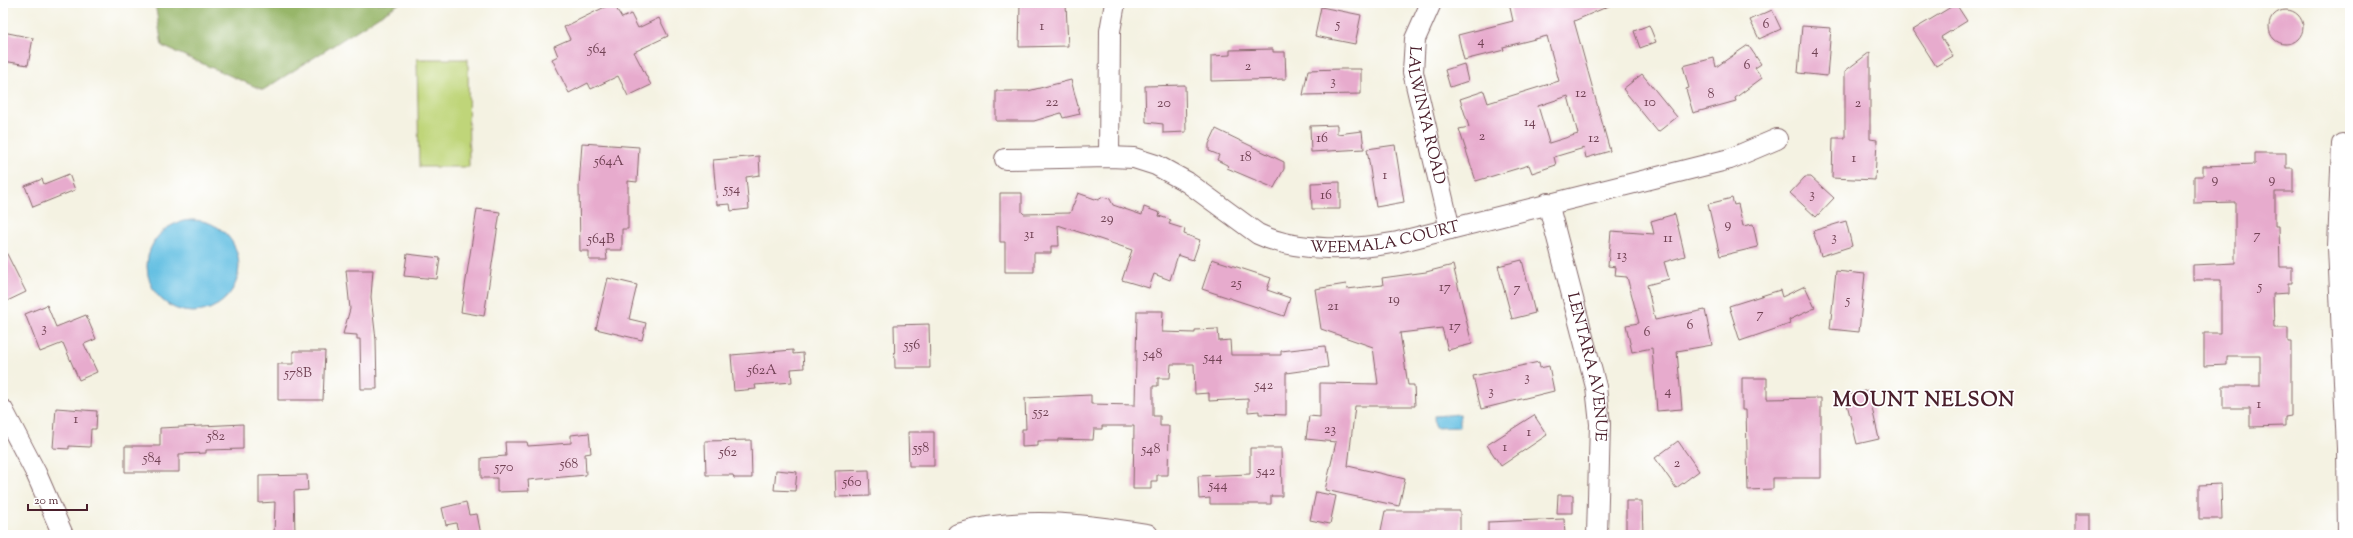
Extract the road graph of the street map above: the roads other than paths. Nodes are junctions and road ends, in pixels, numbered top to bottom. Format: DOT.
graph roads {
  1 [pos="1115,3"];
  2 [pos="1431,3"];
  3 [pos="1777,139"];
  4 [pos="2342,144"];
  5 [pos="1109,157"];
  6 [pos="1005,159"];
  7 [pos="1548,203"];
  8 [pos="1450,229"];
  9 [pos="3,410"];
  10 [pos="63,535"];
  11 [pos="958,535"];
  12 [pos="1147,535"];
  13 [pos="1597,535"];
  14 [pos="2348,535"];
  1 -- 5 [label="street"];
  2 -- 8 [label="street, LALWINYA ROAD"];
  3 -- 7 [label="street, WEEMALA COURT"];
  4 -- 14 [label="street"];
  5 -- 6 [label="street, WEEMALA COURT"];
  5 -- 8 [label="street, WEEMALA COURT"];
  7 -- 8 [label="street, WEEMALA COURT"];
  7 -- 13 [label="street, LENTARA AVENUE"];
  9 -- 10 [label="street"];
  11 -- 12 [label="main road"];
}
